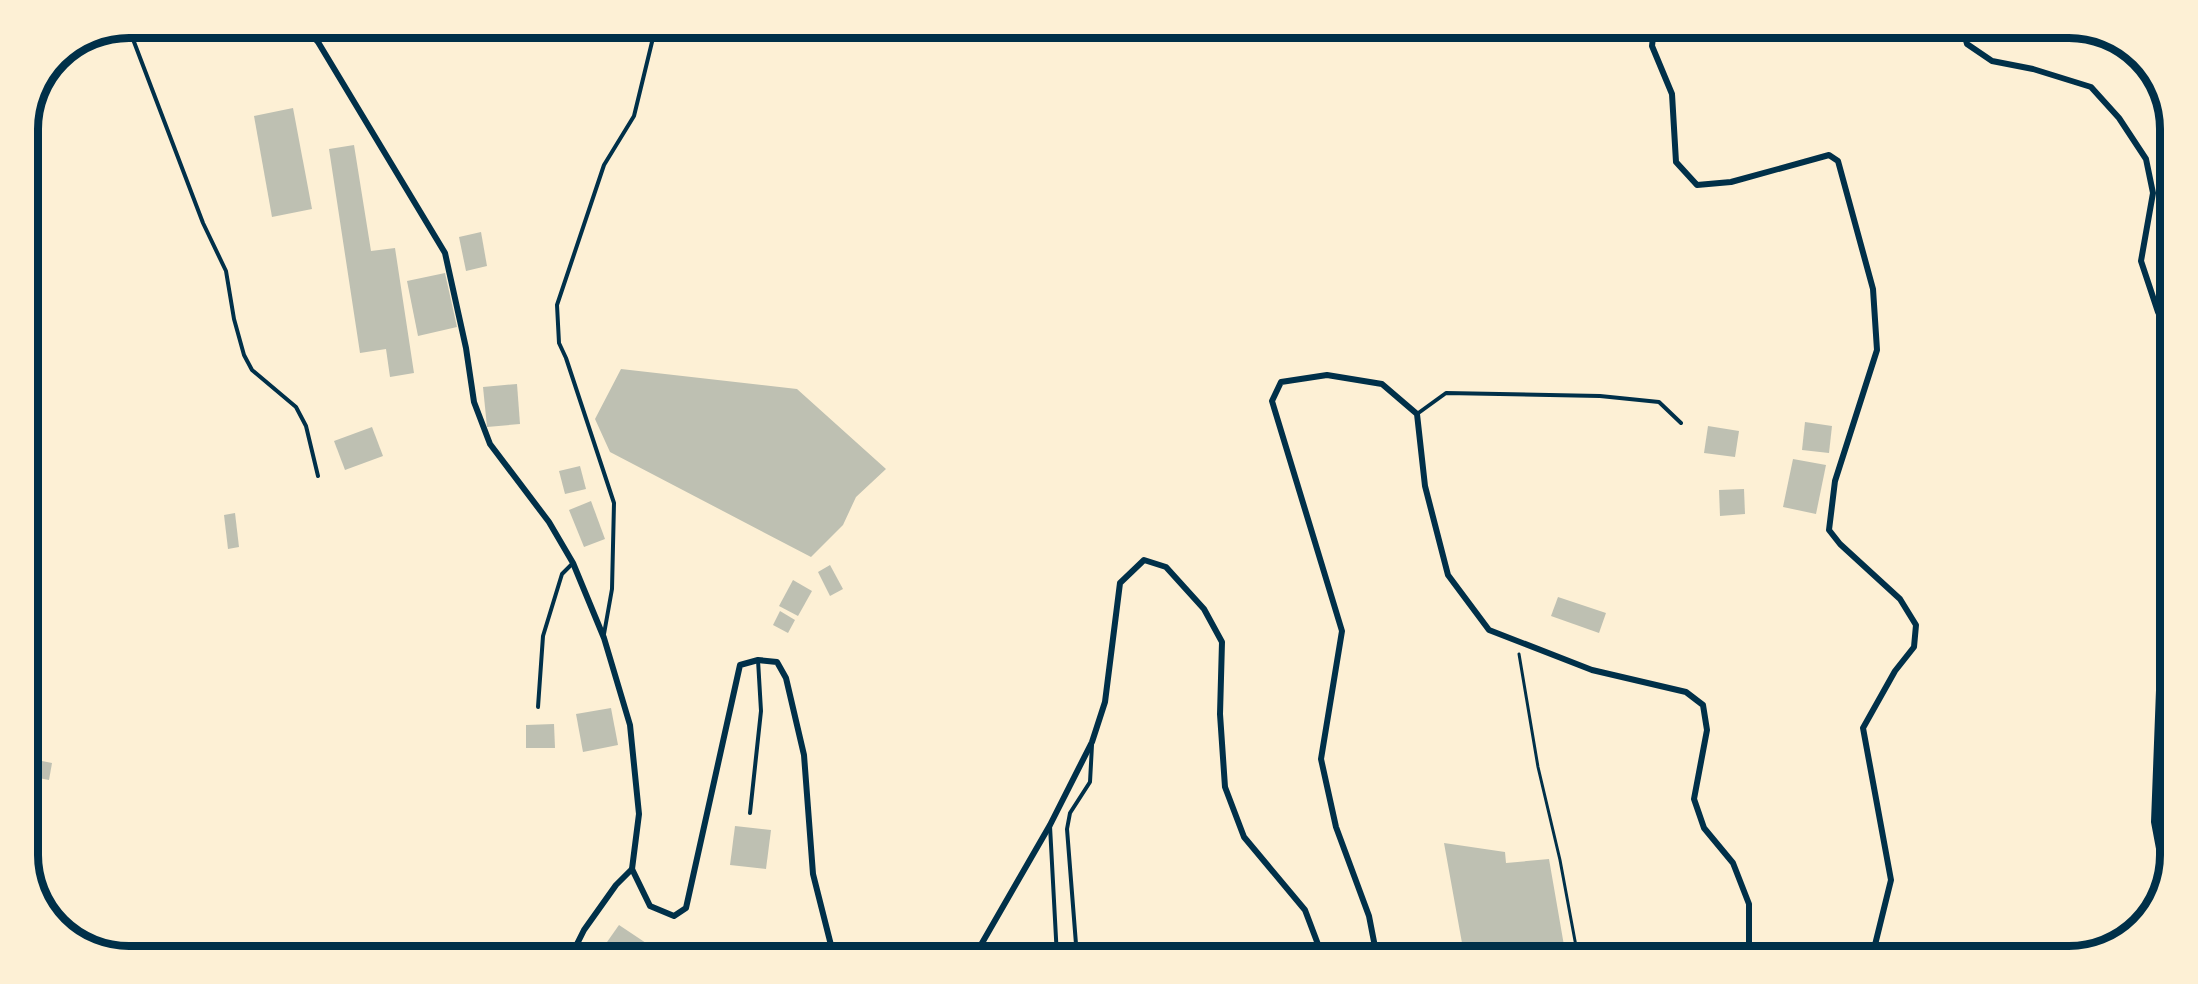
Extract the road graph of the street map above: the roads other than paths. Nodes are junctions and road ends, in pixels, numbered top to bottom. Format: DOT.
graph roads {
  1 [pos="132,37"];
  2 [pos="314,37"];
  3 [pos="1653,37"];
  4 [pos="1965,37"];
  5 [pos="652,42"];
  6 [pos="2160,316"];
  7 [pos="1417,414"];
  8 [pos="1681,423"];
  9 [pos="318,476"];
  10 [pos="573,563"];
  11 [pos="604,638"];
  12 [pos="758,660"];
  13 [pos="2160,663"];
  14 [pos="538,707"];
  15 [pos="1092,742"];
  16 [pos="750,813"];
  17 [pos="1050,825"];
  18 [pos="2160,854"];
  19 [pos="632,869"];
  20 [pos="574,946"];
  21 [pos="831,946"];
  22 [pos="980,946"];
  23 [pos="1056,946"];
  24 [pos="1076,946"];
  25 [pos="1319,946"];
  26 [pos="1375,946"];
  27 [pos="1749,946"];
  28 [pos="1875,946"];
  1 -- 9 [label="lane"];
  2 -- 10 [label="street"];
  3 -- 28 [label="street"];
  4 -- 6 [label="street"];
  5 -- 11 [label="lane"];
  7 -- 8 [label="lane"];
  7 -- 26 [label="street"];
  7 -- 27 [label="street"];
  10 -- 11 [label="street"];
  10 -- 14 [label="lane"];
  11 -- 19 [label="street"];
  12 -- 16 [label="lane"];
  12 -- 19 [label="street"];
  12 -- 21 [label="street"];
  13 -- 18 [label="street"];
  15 -- 17 [label="street"];
  15 -- 24 [label="lane"];
  15 -- 25 [label="street"];
  17 -- 22 [label="street"];
  17 -- 23 [label="lane"];
  19 -- 20 [label="street"];
}
